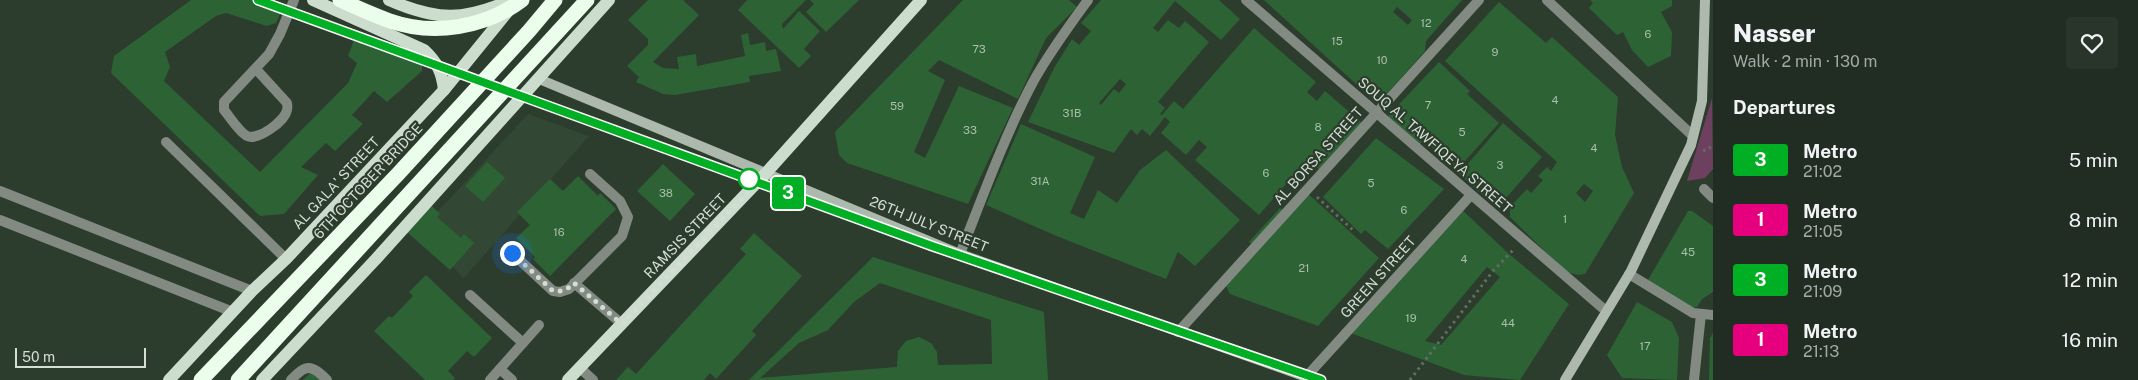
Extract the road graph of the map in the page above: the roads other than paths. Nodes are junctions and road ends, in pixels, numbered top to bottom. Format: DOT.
graph roads {
  1 [pos="294,0"];
  2 [pos="314,0"];
  3 [pos="340,0"];
  4 [pos="389,0"];
  5 [pos="511,0"];
  6 [pos="517,0"];
  7 [pos="522,0"];
  8 [pos="555,0"];
  9 [pos="586,0"];
  10 [pos="610,0"];
  11 [pos="921,0"];
  12 [pos="1088,0"];
  13 [pos="1246,0"];
  14 [pos="1479,0"];
  15 [pos="1547,0"];
  16 [pos="1705,0"];
  17 [pos="256,69"];
  18 [pos="539,79"];
  19 [pos="444,90"];
  20 [pos="1376,113"];
  21 [pos="1693,136"];
  22 [pos="166,142"];
  23 [pos="766,173"];
  24 [pos="590,174"];
  25 [pos="1704,189"];
  26 [pos="0,192"];
  27 [pos="1471,195"];
  28 [pos="1713,198"];
  29 [pos="0,220"];
  30 [pos="512,253"];
  31 [pos="960,254"];
  32 [pos="286,260"];
  33 [pos="1628,274"];
  34 [pos="574,283"];
  35 [pos="252,291"];
  36 [pos="470,295"];
  37 [pos="1606,311"];
  38 [pos="233,312"];
  39 [pos="1701,314"];
  40 [pos="1713,315"];
  41 [pos="622,324"];
  42 [pos="539,325"];
  43 [pos="1178,332"];
  44 [pos="523,343"];
  45 [pos="580,368"];
  46 [pos="500,369"];
  47 [pos="1310,378"];
  48 [pos="169,380"];
  49 [pos="201,380"];
  50 [pos="238,380"];
  51 [pos="262,380"];
  52 [pos="291,380"];
  53 [pos="327,380"];
  54 [pos="490,380"];
  55 [pos="512,380"];
  56 [pos="568,380"];
  57 [pos="593,380"];
  58 [pos="1565,380"];
  59 [pos="1694,380"];
  1 -- 17 [label="street"];
  2 -- 19 [label="main road"];
  3 -- 7 [label="highway, bridge"];
  4 -- 5 [label="main road"];
  6 -- 19 [label="main road, AL GALA' STREET"];
  8 -- 49 [label="highway, 6TH OCTOBER BRIDGE, bridge"];
  9 -- 50 [label="highway, bridge"];
  10 -- 18 [label="main road"];
  11 -- 23 [label="main road, RAMSIS STREET"];
  12 -- 31 [label="street"];
  13 -- 20 [label="street, SOUQ AL TAWFIQEYA STREET"];
  14 -- 20 [label="street, AL BORSA STREET"];
  15 -- 21 [label="street"];
  16 -- 21 [label="main road"];
  17 -- 17 [label="street"];
  18 -- 23 [label="main road, 26TH JULY STREET"];
  18 -- 51 [label="main road"];
  19 -- 32 [label="main road, AL GALA' STREET"];
  20 -- 27 [label="street, SOUQ AL TAWFIQEYA STREET"];
  20 -- 43 [label="street, AL BORSA STREET"];
  21 -- 33 [label="main road"];
  22 -- 32 [label="street"];
  23 -- 31 [label="main road, 26TH JULY STREET"];
  23 -- 41 [label="main road, RAMSIS STREET"];
  24 -- 34 [label="street"];
  25 -- 28 [label="street"];
  26 -- 35 [label="street"];
  27 -- 37 [label="street, SOUQ AL TAWFIQEYA STREET"];
  27 -- 47 [label="street, GREEN STREET"];
  29 -- 38 [label="street"];
  30 -- 34 [label="street"];
  31 -- 43 [label="main road, 26TH JULY STREET"];
  32 -- 35 [label="main road, AL GALA' STREET"];
  33 -- 37 [label="main road"];
  33 -- 39 [label="street"];
  34 -- 41 [label="street"];
  35 -- 38 [label="main road, AL GALA' STREET"];
  36 -- 44 [label="street"];
  37 -- 58 [label="main road"];
  38 -- 48 [label="main road, AL GALA' STREET"];
  39 -- 40 [label="street"];
  39 -- 59 [label="street"];
  41 -- 45 [label="main road, RAMSIS STREET"];
  42 -- 44 [label="street"];
  43 -- 47 [label="main road, 26TH JULY STREET"];
  44 -- 46 [label="street"];
  45 -- 56 [label="main road, RAMSIS STREET"];
  45 -- 57 [label="street"];
  46 -- 54 [label="street"];
  46 -- 55 [label="street"];
  52 -- 53 [label="street"];
}
